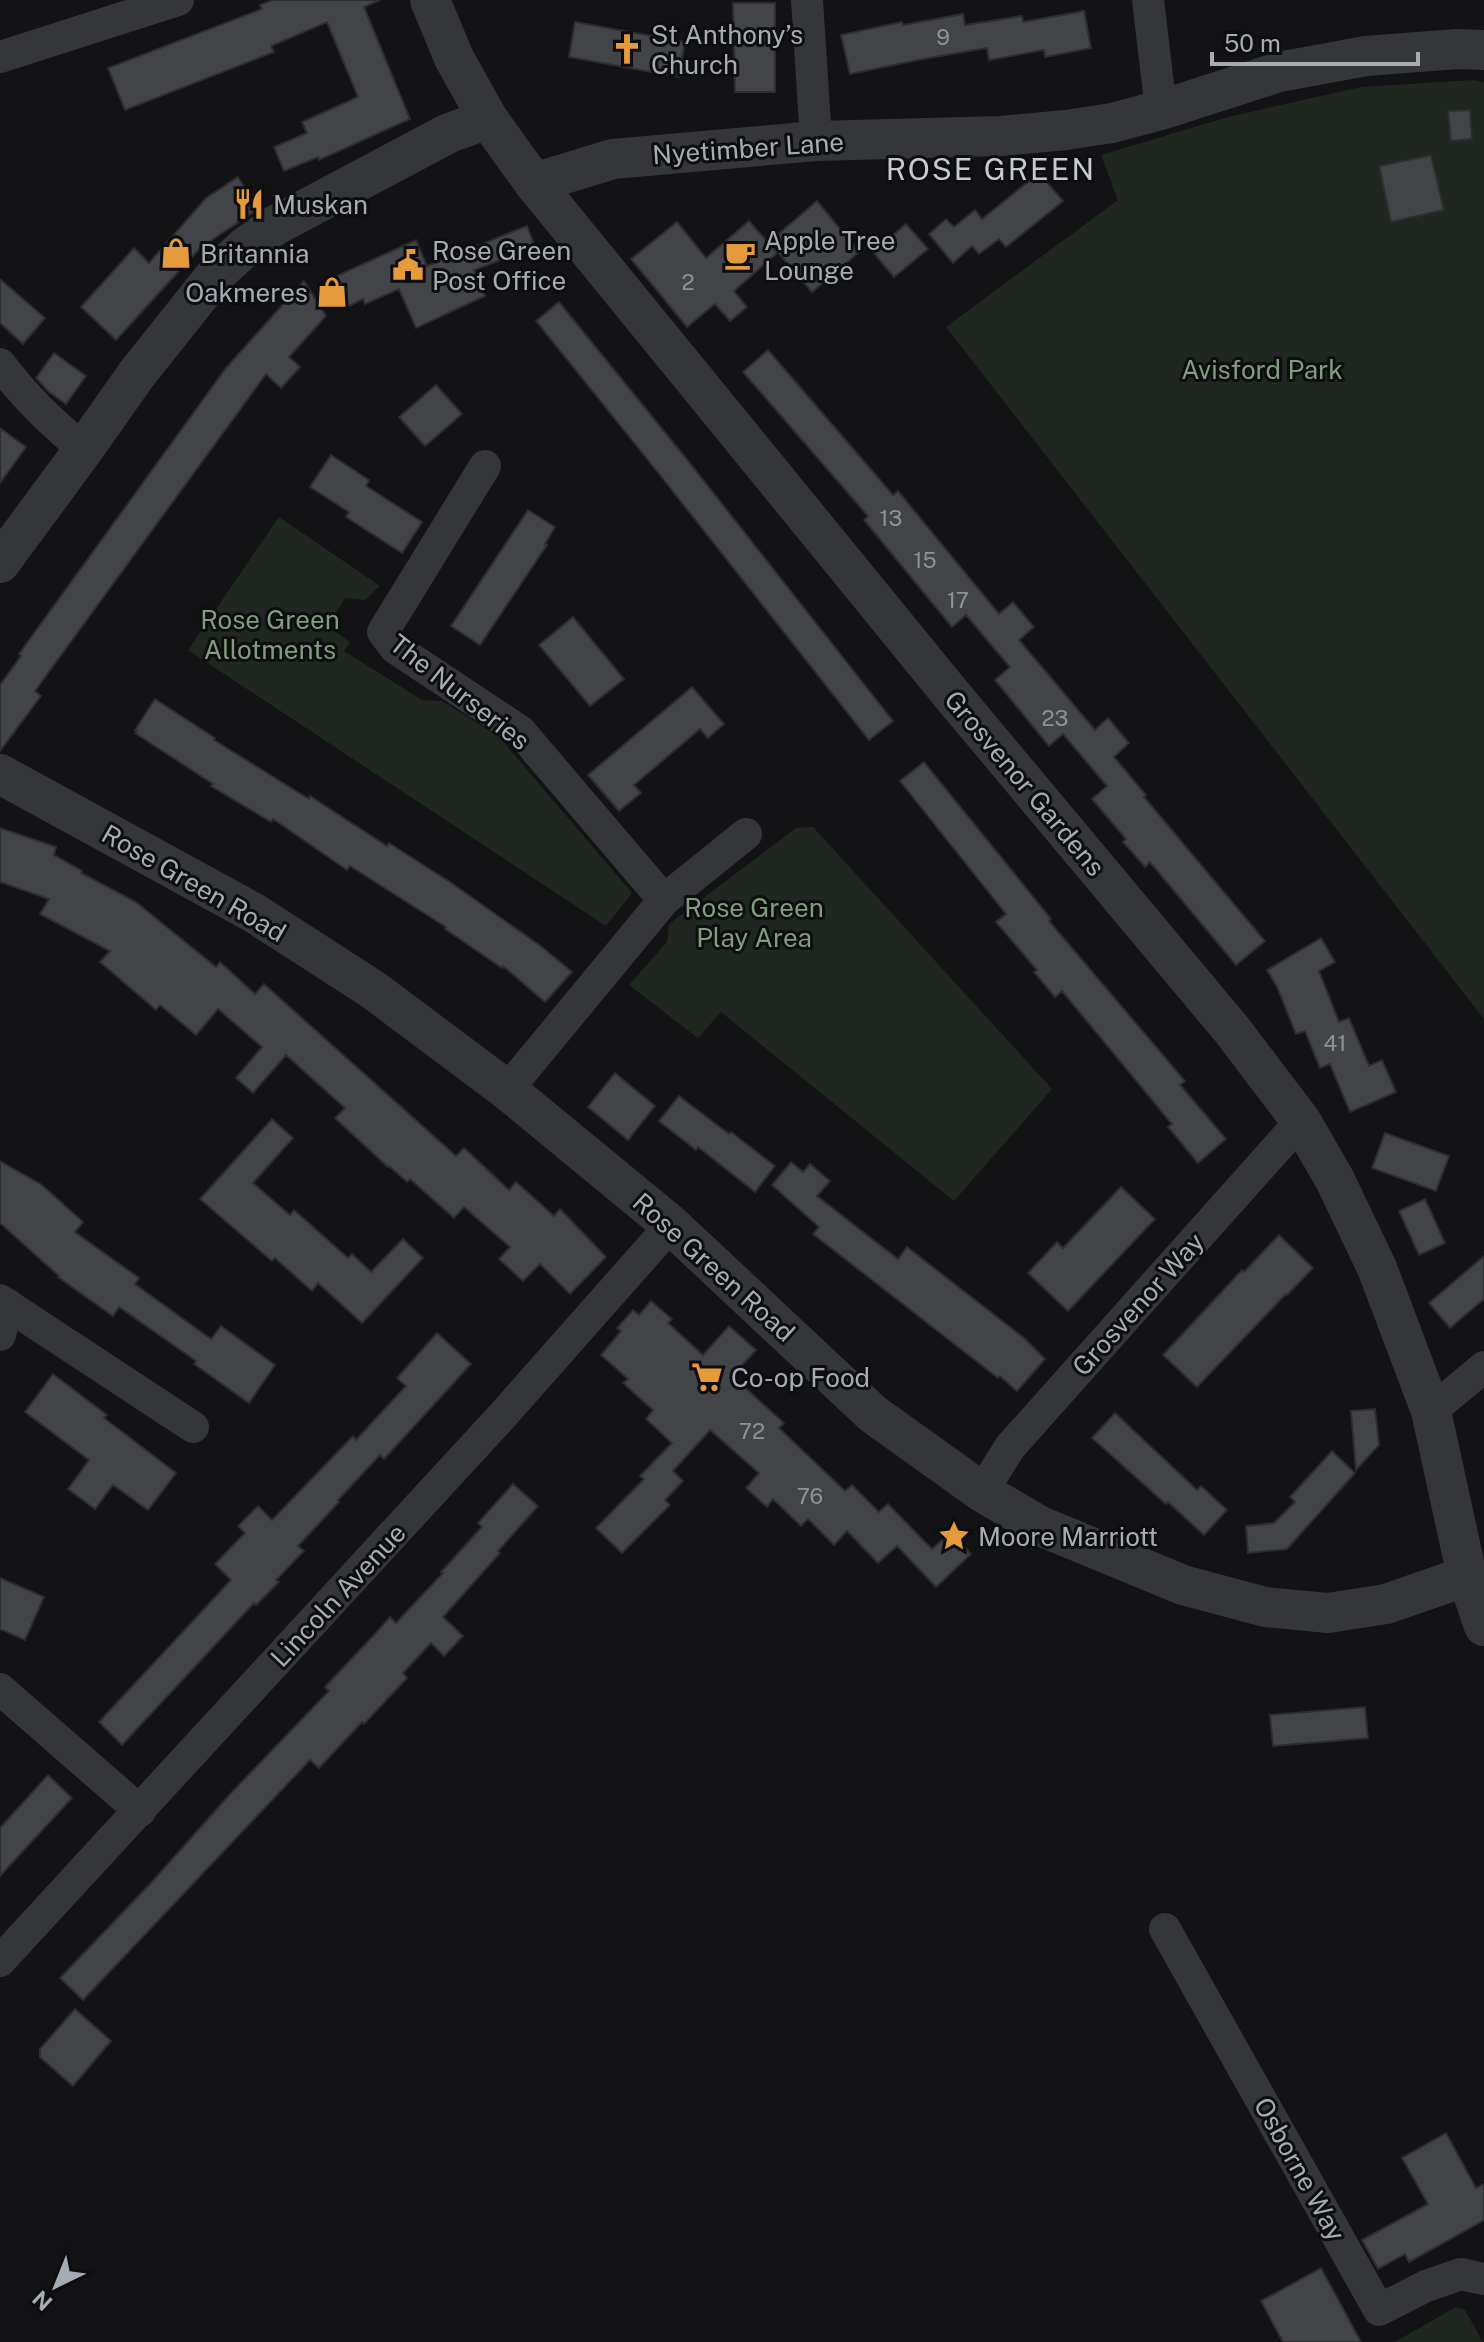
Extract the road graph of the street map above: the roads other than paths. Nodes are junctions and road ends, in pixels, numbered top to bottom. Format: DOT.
graph roads {
  1 [pos="178,0"];
  2 [pos="430,0"];
  3 [pos="807,0"];
  4 [pos="1148,0"];
  5 [pos="1484,50"];
  6 [pos="0,57"];
  7 [pos="1161,110"];
  8 [pos="488,119"];
  9 [pos="816,141"];
  10 [pos="534,183"];
  11 [pos="0,364"];
  12 [pos="84,449"];
  13 [pos="485,466"];
  14 [pos="0,563"];
  15 [pos="0,774"];
  16 [pos="746,834"];
  17 [pos="664,900"];
  18 [pos="507,1090"];
  19 [pos="1301,1121"];
  20 [pos="671,1225"];
  21 [pos="3,1313"];
  22 [pos="1484,1367"];
  23 [pos="1431,1411"];
  24 [pos="193,1427"];
  25 [pos="982,1492"];
  26 [pos="1467,1576"];
  27 [pos="1484,1626"];
  28 [pos="0,1689"];
  29 [pos="140,1811"];
  30 [pos="1165,1929"];
  31 [pos="0,1961"];
  32 [pos="1484,2279"];
  1 -- 6 [label="street"];
  2 -- 8 [label="street, Grosvenor Gardens"];
  3 -- 9 [label="street"];
  4 -- 7 [label="street"];
  5 -- 7 [label="street, Nyetimber Lane"];
  7 -- 9 [label="street, Nyetimber Lane"];
  8 -- 10 [label="street, Grosvenor Gardens"];
  8 -- 12 [label="street"];
  9 -- 10 [label="street, Nyetimber Lane"];
  10 -- 19 [label="street, Grosvenor Gardens"];
  11 -- 12 [label="street"];
  12 -- 14 [label="street"];
  13 -- 17 [label="street, The Nurseries"];
  15 -- 18 [label="street, Rose Green Road"];
  16 -- 17 [label="street"];
  17 -- 18 [label="street"];
  18 -- 20 [label="street, Rose Green Road"];
  19 -- 23 [label="street, Grosvenor Gardens"];
  19 -- 25 [label="street, Grosvenor Way"];
  20 -- 25 [label="street, Rose Green Road"];
  20 -- 29 [label="street, Lincoln Avenue"];
  21 -- 24 [label="street"];
  22 -- 23 [label="street"];
  23 -- 26 [label="street, Grosvenor Gardens"];
  25 -- 26 [label="street, Rose Green Road"];
  26 -- 27 [label="street"];
  28 -- 29 [label="street"];
  29 -- 31 [label="street, Lincoln Avenue"];
  30 -- 32 [label="street, Osborne Way"];
}
